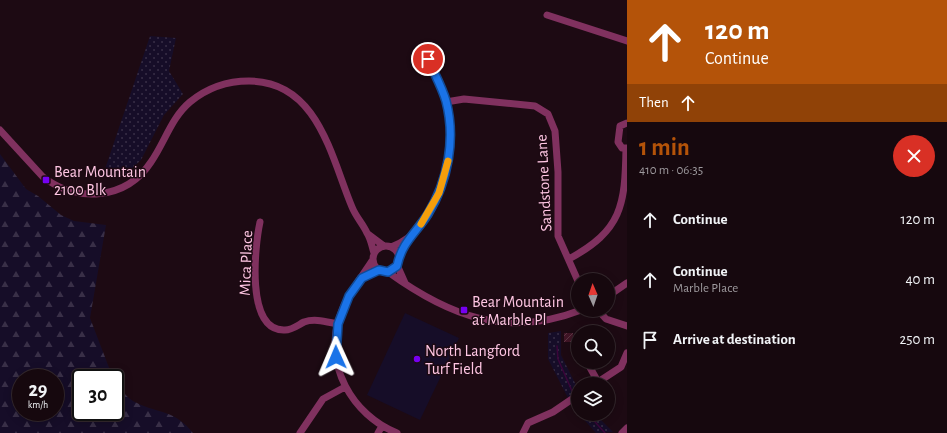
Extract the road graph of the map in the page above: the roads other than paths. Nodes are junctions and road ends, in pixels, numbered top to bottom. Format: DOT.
graph roads {
  1 [pos="547,14"];
  2 [pos="627,41"];
  3 [pos="428,59"];
  4 [pos="446,102"];
  5 [pos="627,124"];
  6 [pos="0,130"];
  7 [pos="626,148"];
  8 [pos="260,222"];
  9 [pos="368,234"];
  10 [pos="408,238"];
  11 [pos="387,246"];
  12 [pos="374,253"];
  13 [pos="399,255"];
  14 [pos="568,259"];
  15 [pos="372,261"];
  16 [pos="397,266"];
  17 [pos="379,270"];
  18 [pos="388,272"];
  19 [pos="574,273"];
  20 [pos="362,278"];
  21 [pos="405,283"];
  22 [pos="627,283"];
  23 [pos="615,291"];
  24 [pos="571,313"];
  25 [pos="604,317"];
  26 [pos="338,324"];
  27 [pos="627,326"];
  28 [pos="627,353"];
  29 [pos="605,377"];
  30 [pos="345,387"];
  31 [pos="571,400"];
  32 [pos="382,426"];
  33 [pos="627,428"];
  34 [pos="300,433"];
  35 [pos="378,433"];
  36 [pos="397,433"];
  37 [pos="523,433"];
  38 [pos="622,433"];
  1 -- 2 [label="street"];
  3 -- 4 [label="street"];
  4 -- 10 [label="street"];
  4 -- 14 [label="street, Sandstone Lane"];
  5 -- 7 [label="street"];
  6 -- 9 [label="street"];
  7 -- 14 [label="street"];
  8 -- 26 [label="street, Mica Place"];
  9 -- 11 [label="street"];
  9 -- 12 [label="street"];
  10 -- 11 [label="street"];
  10 -- 13 [label="street"];
  11 -- 12 [label="street"];
  11 -- 13 [label="street"];
  12 -- 15 [label="street"];
  13 -- 16 [label="street"];
  14 -- 19 [label="street, Sandstone Lane"];
  15 -- 17 [label="street"];
  15 -- 20 [label="street"];
  16 -- 18 [label="street"];
  16 -- 21 [label="street"];
  17 -- 18 [label="street"];
  17 -- 20 [label="street"];
  18 -- 21 [label="street"];
  20 -- 26 [label="street"];
  21 -- 24 [label="street"];
  22 -- 23 [label="street"];
  25 -- 27 [label="street"];
  26 -- 30 [label="street"];
  28 -- 29 [label="street"];
  30 -- 32 [label="street"];
  30 -- 34 [label="street"];
  31 -- 37 [label="street"];
  32 -- 35 [label="street"];
  32 -- 36 [label="street"];
  33 -- 38 [label="street"];
}
